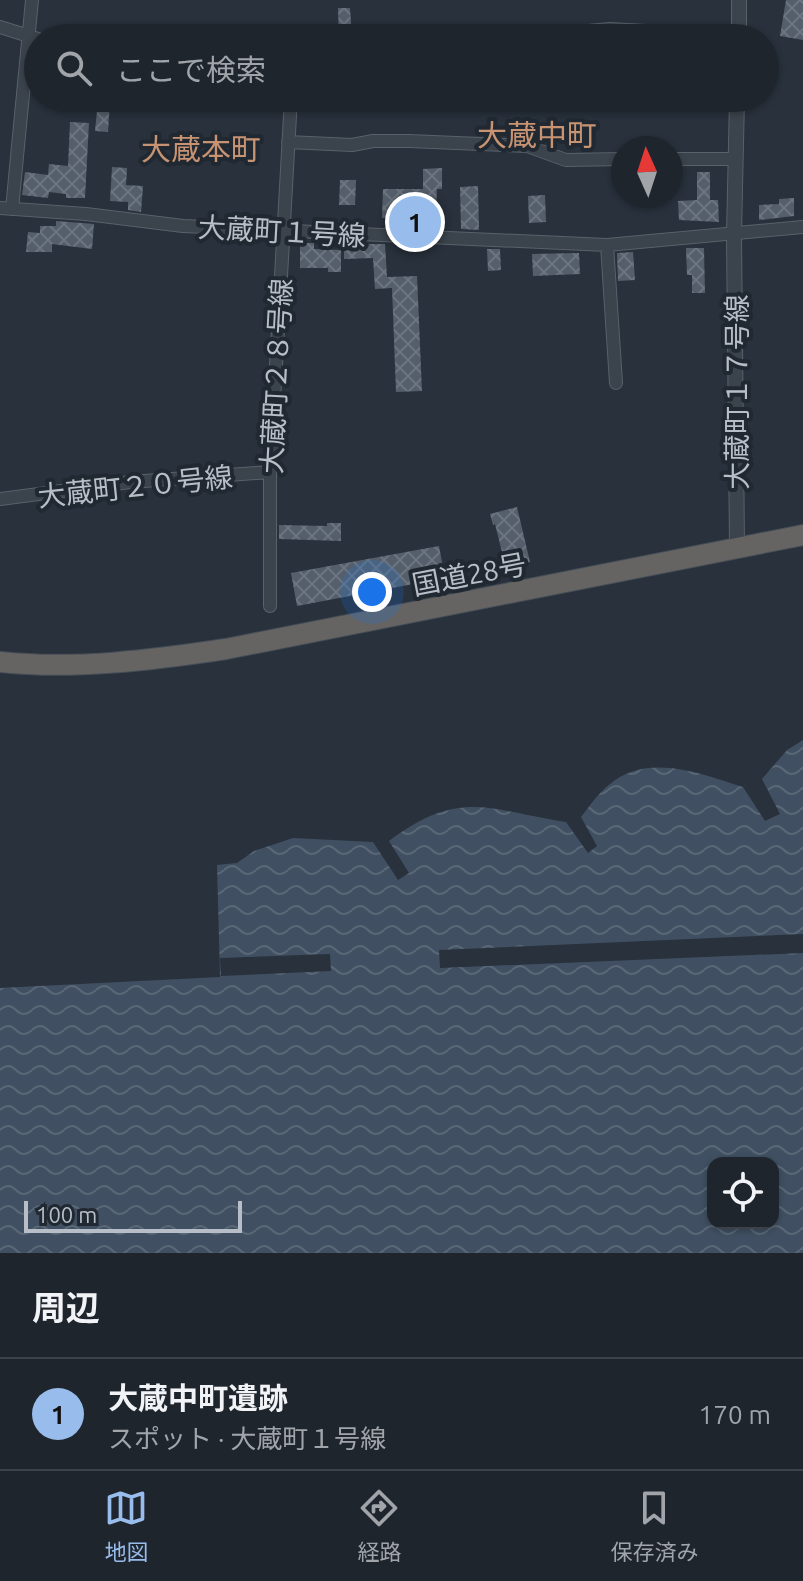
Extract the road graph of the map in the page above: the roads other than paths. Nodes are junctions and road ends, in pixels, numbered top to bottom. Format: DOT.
graph roads {
  1 [pos="32,0"];
  2 [pos="739,0"];
  3 [pos="33,24"];
  4 [pos="739,24"];
  5 [pos="0,27"];
  6 [pos="24,35"];
  7 [pos="24,99"];
  8 [pos="290,112"];
  9 [pos="737,112"];
  10 [pos="288,142"];
  11 [pos="611,159"];
  12 [pos="683,159"];
  13 [pos="735,159"];
  14 [pos="6,209"];
  15 [pos="803,227"];
  16 [pos="284,232"];
  17 [pos="734,235"];
  18 [pos="607,245"];
  19 [pos="616,383"];
  20 [pos="270,472"];
  21 [pos="0,499"];
  22 [pos="803,535"];
  23 [pos="737,548"];
  24 [pos="270,606"];
  25 [pos="0,662"];
  1 -- 3 [label="street"];
  2 -- 4 [label="street"];
  5 -- 6 [label="street"];
  7 -- 14 [label="street"];
  8 -- 10 [label="street, 大蔵町２８号線"];
  9 -- 13 [label="street, 大蔵町１７号線"];
  10 -- 11 [label="street"];
  10 -- 16 [label="street, 大蔵町２８号線"];
  12 -- 13 [label="street"];
  13 -- 17 [label="street, 大蔵町１７号線"];
  14 -- 16 [label="street, 大蔵町１号線"];
  15 -- 17 [label="street, 大蔵町１号線"];
  16 -- 18 [label="street, 大蔵町１号線"];
  16 -- 20 [label="street, 大蔵町２８号線"];
  17 -- 18 [label="street, 大蔵町１号線"];
  17 -- 23 [label="street, 大蔵町１７号線"];
  18 -- 19 [label="street"];
  20 -- 21 [label="street, 大蔵町２０号線"];
  20 -- 24 [label="street, 大蔵町２８号線"];
  22 -- 23 [label="highway, 国道28号"];
  23 -- 25 [label="highway, 国道28号"];
}
